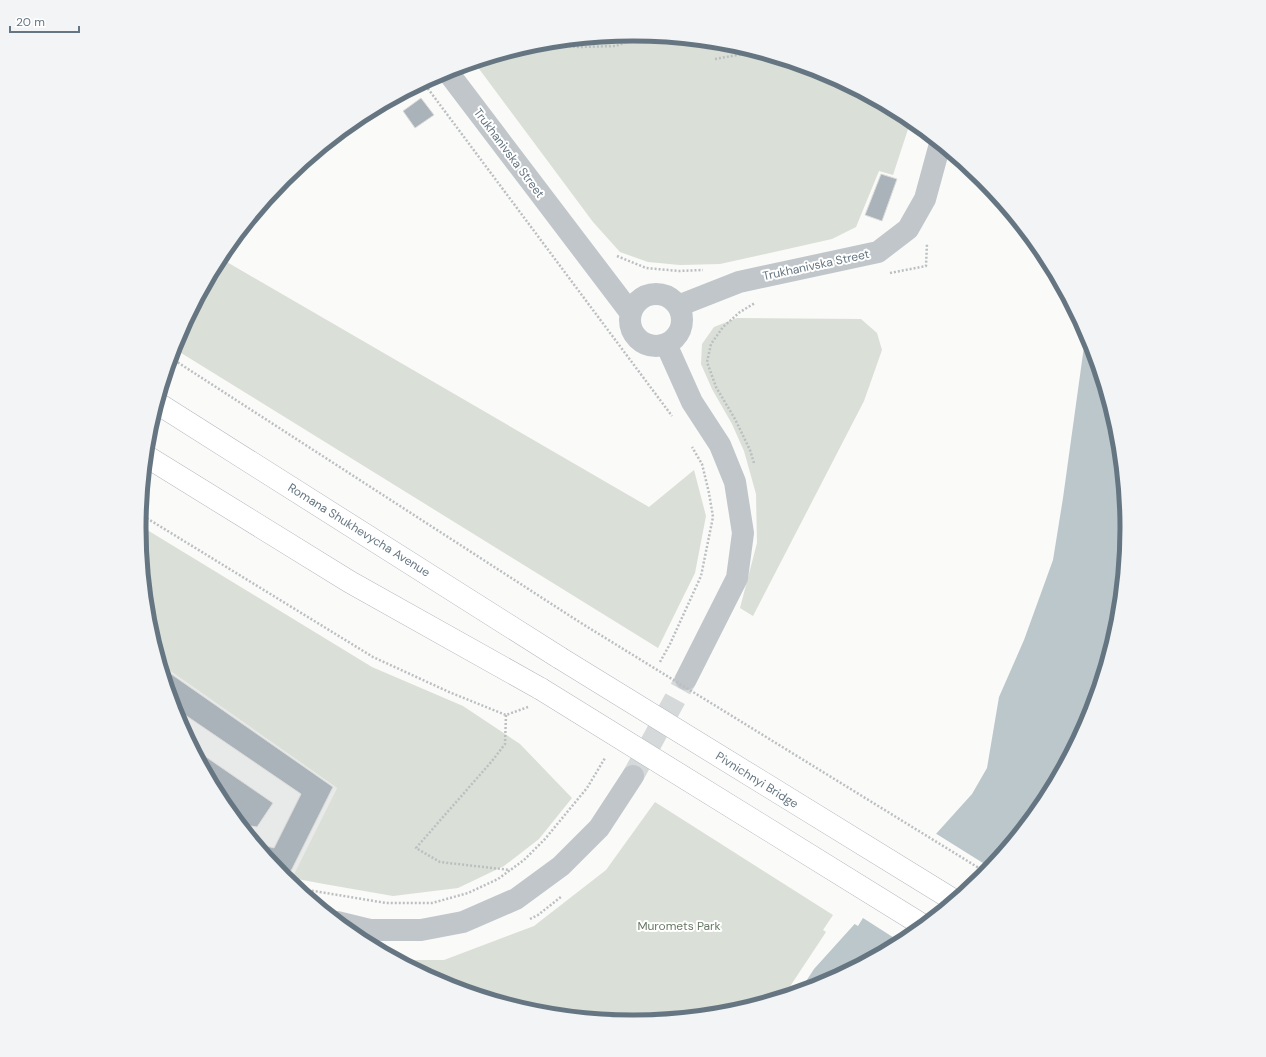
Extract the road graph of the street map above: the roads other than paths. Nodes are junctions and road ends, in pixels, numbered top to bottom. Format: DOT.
graph roads {
  1 [pos="451,76"];
  2 [pos="939,149"];
  3 [pos="678,306"];
  4 [pos="630,312"];
  5 [pos="666,344"];
  6 [pos="161,405"];
  7 [pos="151,459"];
  8 [pos="560,658"];
  9 [pos="686,679"];
  10 [pos="633,776"];
  11 [pos="950,898"];
  12 [pos="919,923"];
  13 [pos="350,925"];
  1 -- 4 [label="street, Trukhanivska Street"];
  2 -- 3 [label="street, Trukhanivska Street"];
  3 -- 4 [label="street"];
  3 -- 5 [label="street"];
  4 -- 5 [label="street"];
  5 -- 9 [label="street"];
  6 -- 8 [label="main road, Romana Shukhevycha Avenue"];
  7 -- 12 [label="main road, bridge"];
  8 -- 11 [label="main road, Pivnichnyi Bridge, bridge"];
  10 -- 13 [label="street"];
}
